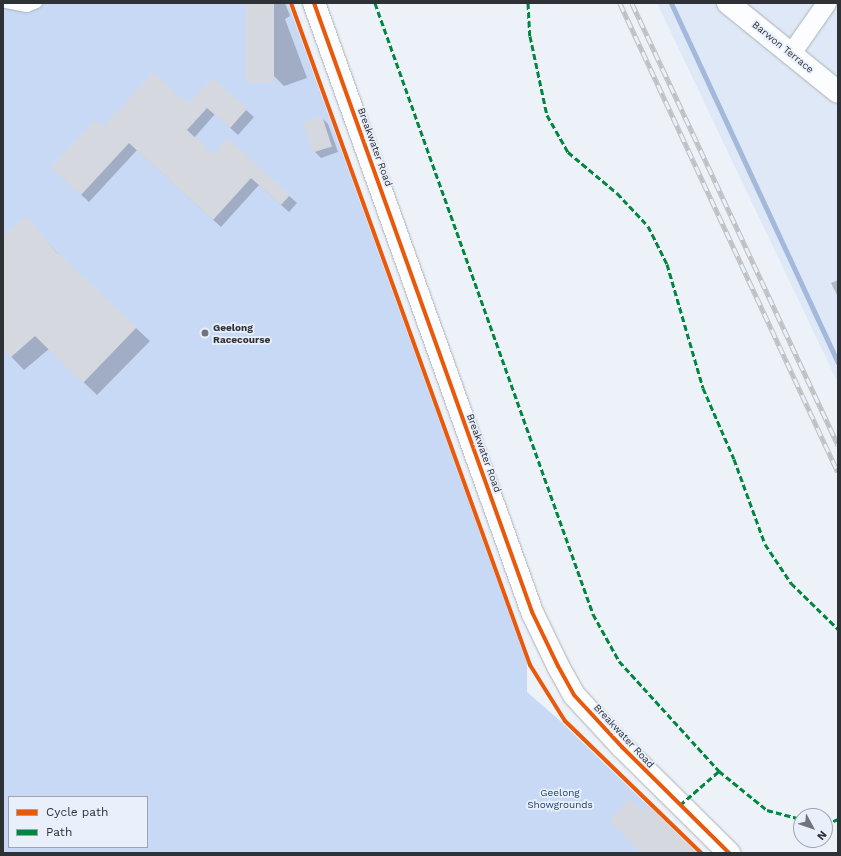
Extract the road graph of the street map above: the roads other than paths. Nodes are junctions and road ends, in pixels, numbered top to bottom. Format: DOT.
graph roads {
  1 [pos="6,3"];
  2 [pos="37,3"];
  3 [pos="314,3"];
  4 [pos="728,3"];
  5 [pos="826,3"];
  6 [pos="790,53"];
  7 [pos="838,92"];
  8 [pos="729,853"];
  1 -- 2 [label="lane"];
  3 -- 8 [label="street, Breakwater Road"];
  4 -- 6 [label="street, Barwon Terrace"];
  5 -- 6 [label="street"];
  6 -- 7 [label="street, Barwon Terrace"];
}
